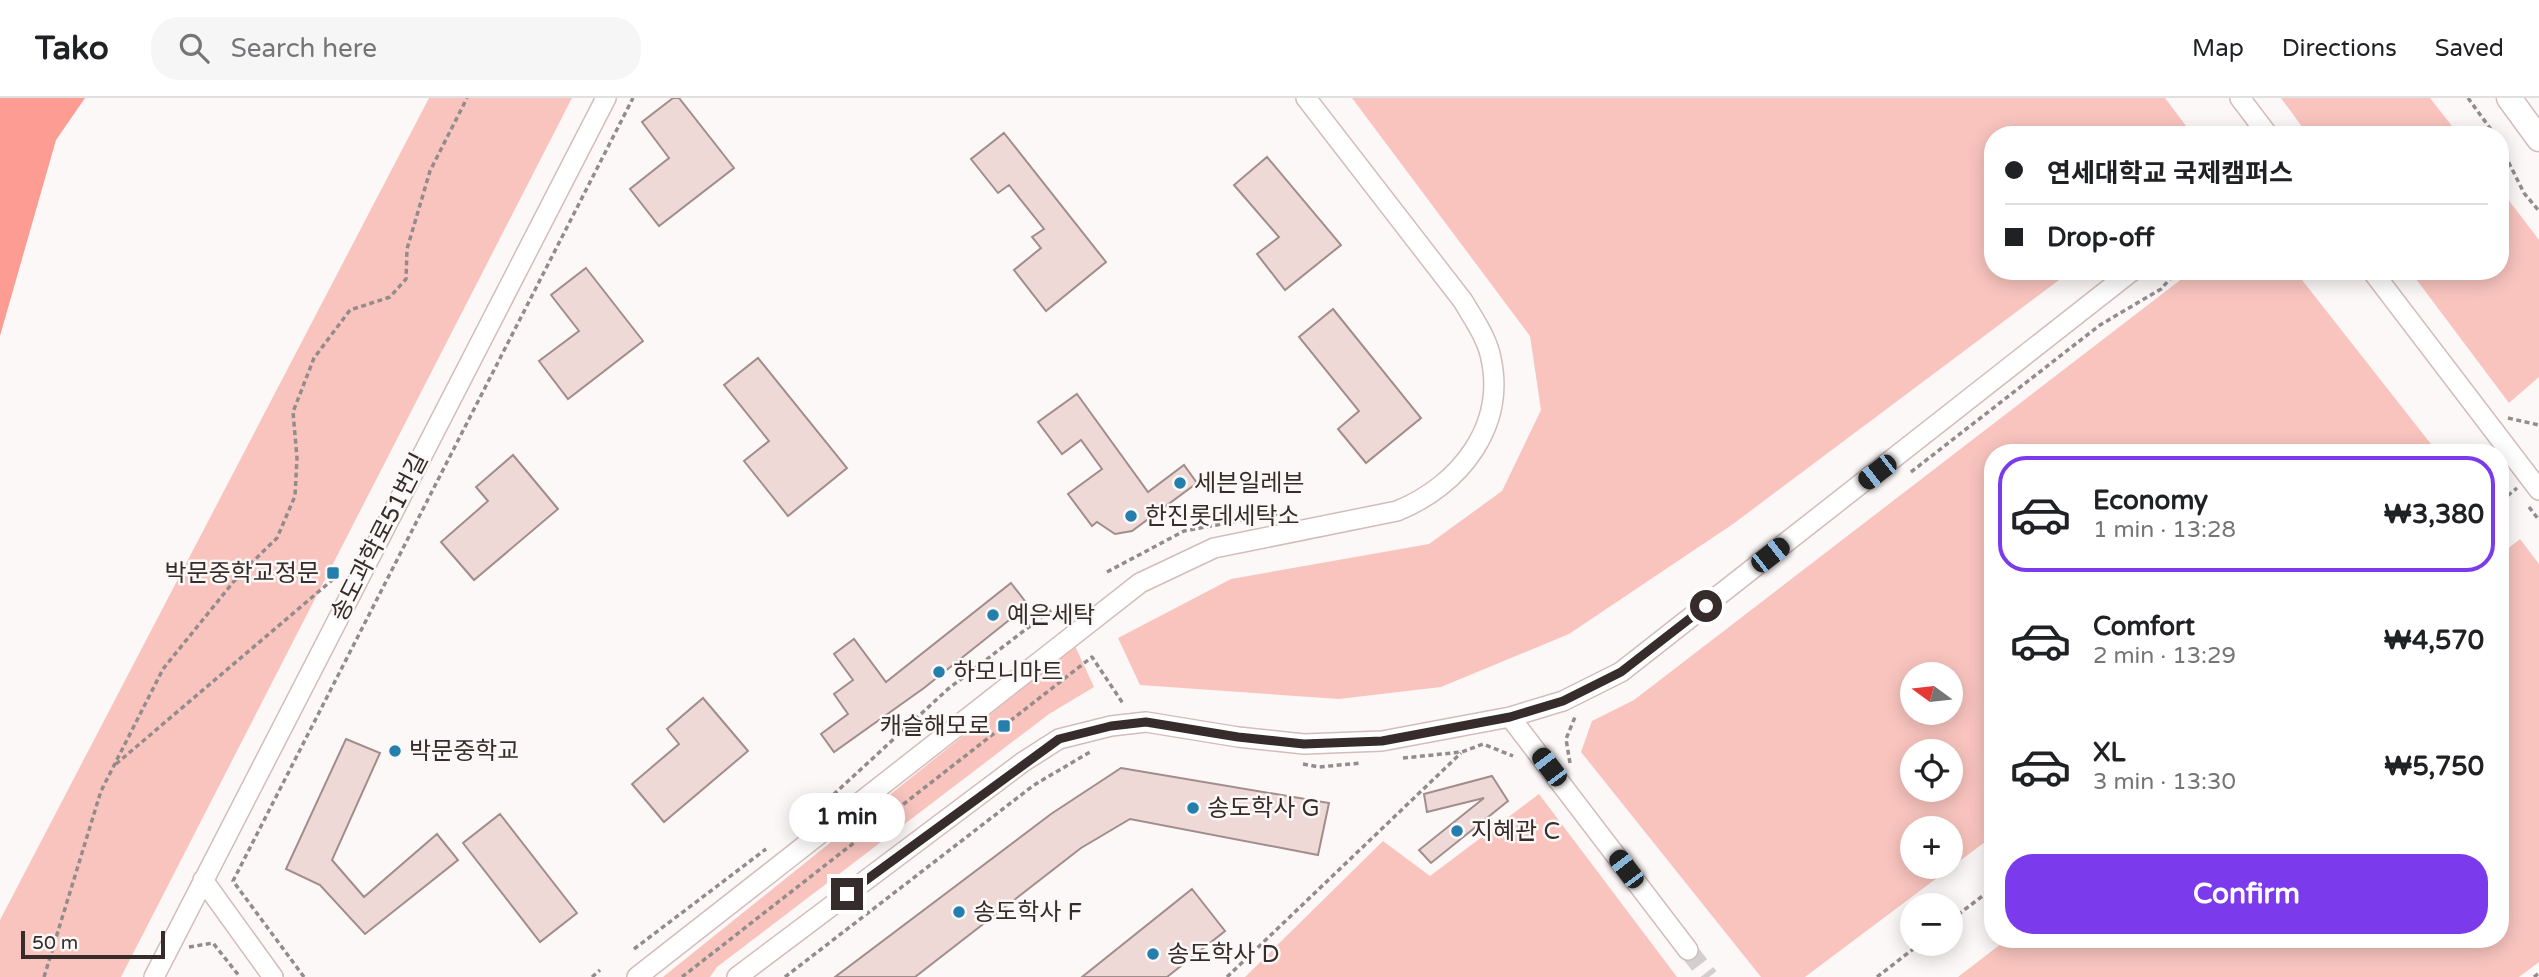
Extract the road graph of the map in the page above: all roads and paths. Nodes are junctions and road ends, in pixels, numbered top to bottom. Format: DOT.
graph roads {
  1 [pos="467,98"];
  2 [pos="606,98"];
  3 [pos="633,98"];
  4 [pos="1307,98"];
  5 [pos="2241,98"];
  6 [pos="2468,98"];
  7 [pos="2509,98"];
  8 [pos="2261,126"];
  9 [pos="2488,126"];
  10 [pos="2539,139"];
  11 [pos="2509,163"];
  12 [pos="2539,211"];
  13 [pos="2121,280"];
  14 [pos="2169,280"];
  15 [pos="2379,280"];
  16 [pos="2508,444"];
  17 [pos="2509,446"];
  18 [pos="1902,478"];
  19 [pos="2536,480"];
  20 [pos="1293,511"];
  21 [pos="1107,572"];
  22 [pos="338,576"];
  23 [pos="1051,610"];
  24 [pos="1136,706"];
  25 [pos="1579,712"];
  26 [pos="1510,717"];
  27 [pos="1462,752"];
  28 [pos="1071,762"];
  29 [pos="114,765"];
  30 [pos="1577,772"];
  31 [pos="813,814"];
  32 [pos="768,848"];
  33 [pos="203,880"];
  34 [pos="1984,895"];
  35 [pos="1963,911"];
  36 [pos="634,949"];
  37 [pos="1688,950"];
  38 [pos="1904,956"];
  39 [pos="184,957"];
  40 [pos="600,970"];
  41 [pos="2539,973"];
  42 [pos="685,975"];
  43 [pos="44,977"];
  44 [pos="154,977"];
  45 [pos="240,977"];
  46 [pos="273,977"];
  47 [pos="304,977"];
  48 [pos="592,977"];
  49 [pos="636,977"];
  50 [pos="737,977"];
  51 [pos="785,977"];
  52 [pos="1227,977"];
  53 [pos="1877,977"];
  54 [pos="2534,977"];
  1 -- 29 [label="path"];
  2 -- 33 [label="street, 송도과학로51번길"];
  3 -- 47 [label="path"];
  4 -- 49 [label="street"];
  5 -- 8 [label="street"];
  6 -- 9 [label="path"];
  7 -- 10 [label="main road"];
  11 -- 12 [label="path"];
  13 -- 26 [label="street"];
  14 -- 18 [label="path"];
  15 -- 16 [label="street"];
  17 -- 19 [label="street"];
  20 -- 21 [label="path"];
  22 -- 29 [label="path"];
  23 -- 31 [label="path"];
  24 -- 42 [label="path"];
  25 -- 30 [label="path"];
  26 -- 37 [label="street"];
  26 -- 50 [label="street"];
  27 -- 52 [label="path"];
  28 -- 51 [label="path"];
  29 -- 43 [label="path"];
  32 -- 36 [label="path"];
  33 -- 44 [label="street, 송도과학로51번길"];
  33 -- 46 [label="street"];
  34 -- 35 [label="path"];
  38 -- 53 [label="path"];
  39 -- 45 [label="path"];
  40 -- 48 [label="path"];
  41 -- 54 [label="path"];
}
